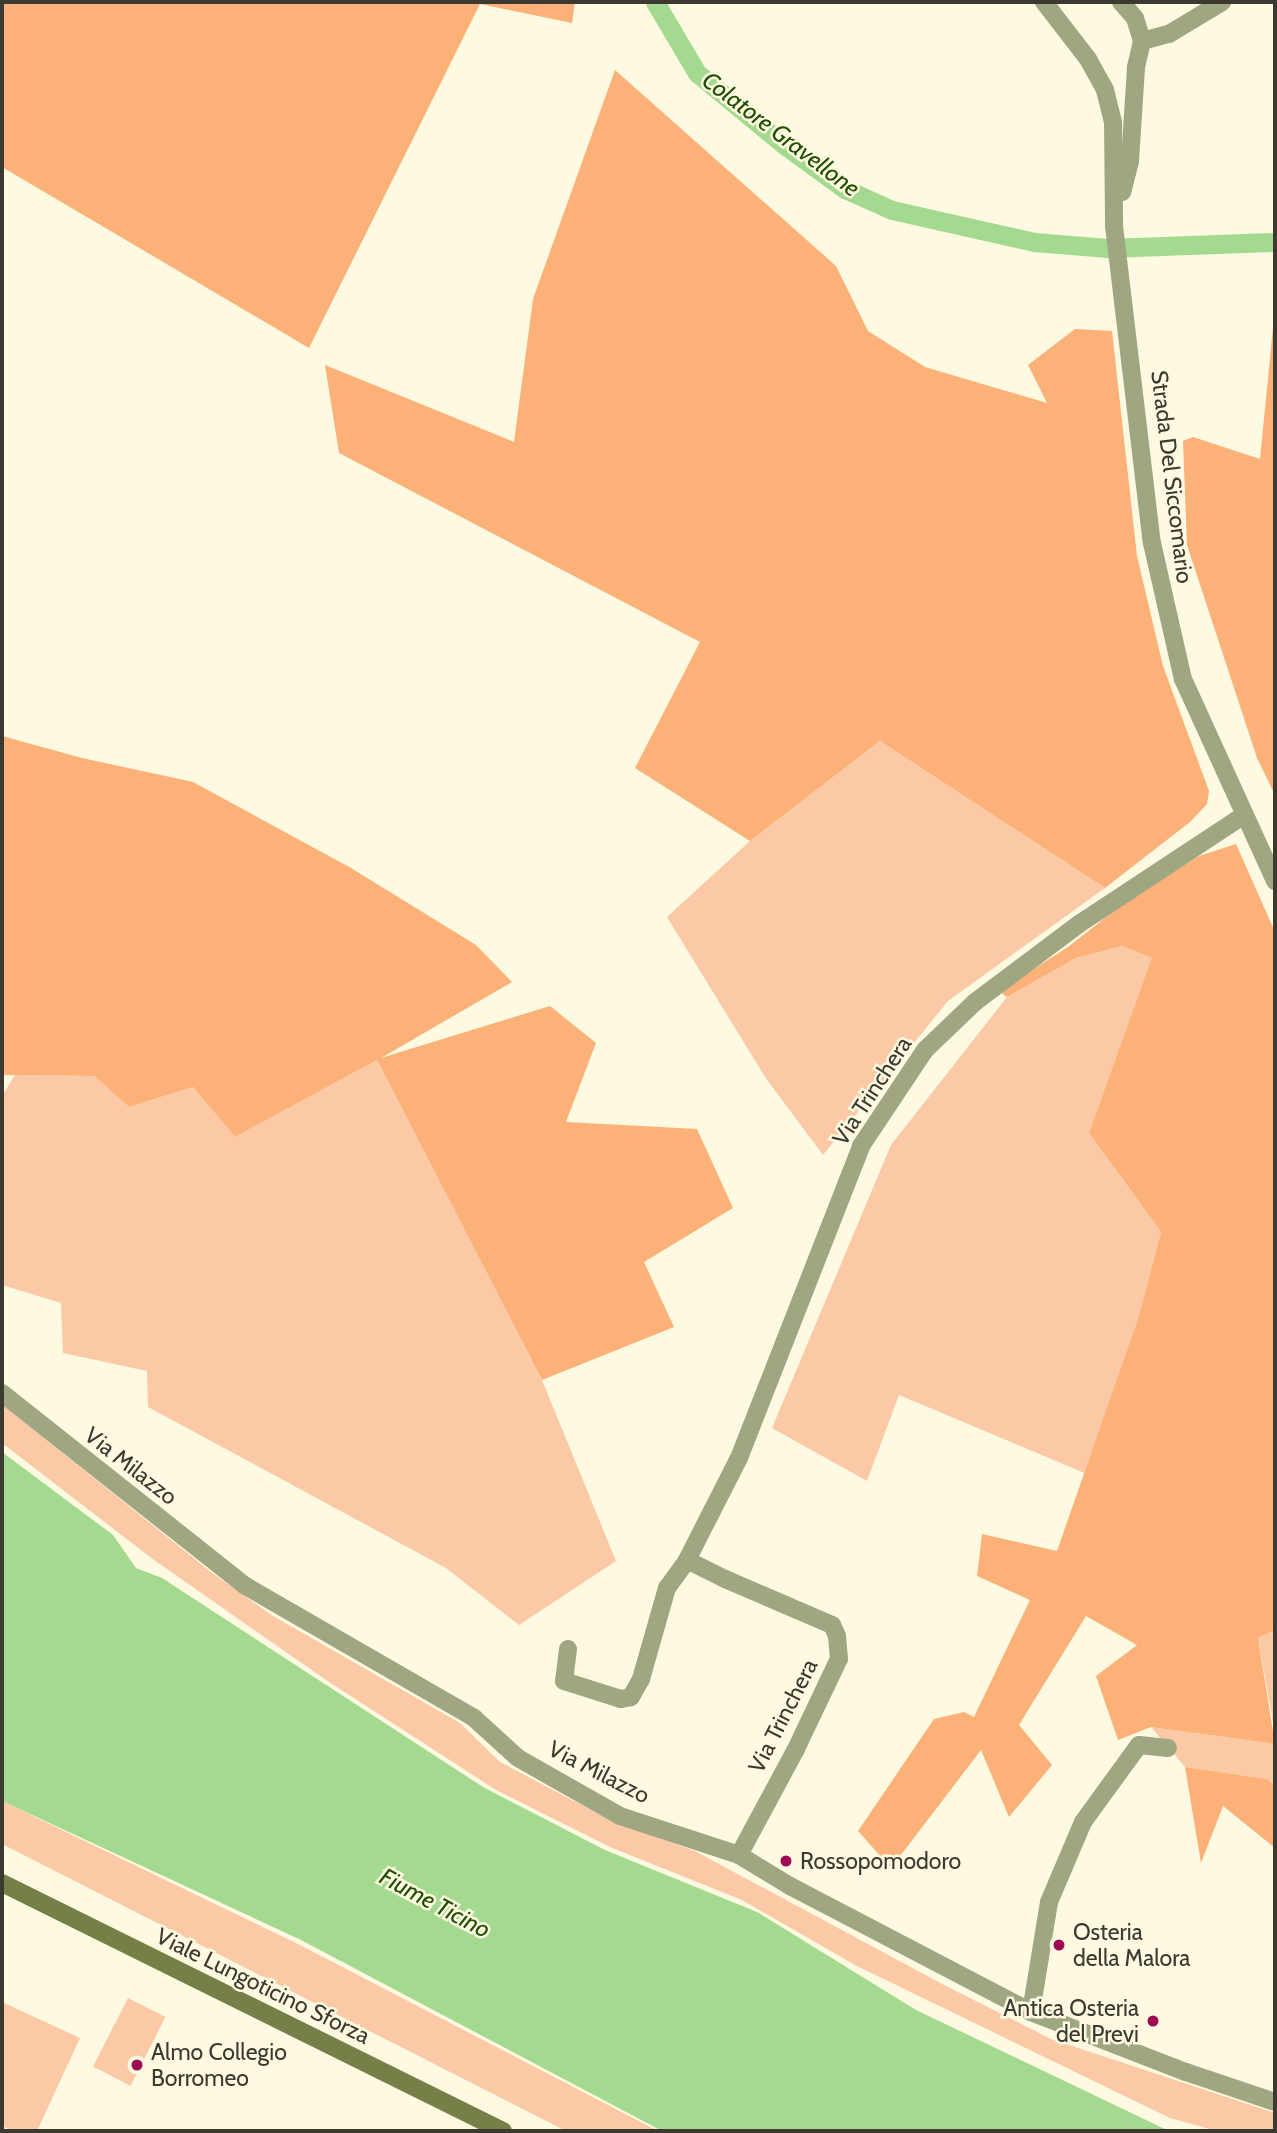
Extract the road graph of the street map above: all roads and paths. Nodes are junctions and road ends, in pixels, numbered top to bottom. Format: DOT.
graph roads {
  1 [pos="1044,2"];
  2 [pos="1121,2"];
  3 [pos="1222,2"];
  4 [pos="1142,41"];
  5 [pos="1114,226"];
  6 [pos="1243,816"];
  7 [pos="1275,881"];
  8 [pos="2,1393"];
  9 [pos="687,1560"];
  10 [pos="568,1649"];
  11 [pos="1168,1748"];
  12 [pos="738,1855"];
  13 [pos="2,1883"];
  14 [pos="1031,2012"];
  15 [pos="1275,2102"];
  16 [pos="503,2131"];
  1 -- 5 [label="street"];
  2 -- 4 [label="street"];
  3 -- 4 [label="street"];
  4 -- 5 [label="street"];
  5 -- 6 [label="street, Strada Del Siccomario"];
  6 -- 7 [label="street, Strada Del Siccomario"];
  6 -- 9 [label="street, Via Trinchera"];
  8 -- 12 [label="street, Via Milazzo"];
  9 -- 10 [label="street, Via Trinchera"];
  9 -- 12 [label="street, Via Trinchera"];
  11 -- 14 [label="street"];
  12 -- 14 [label="street, Via Milazzo"];
  13 -- 16 [label="main road, Viale Lungoticino Sforza"];
  14 -- 15 [label="street, Via Milazzo"];
}
